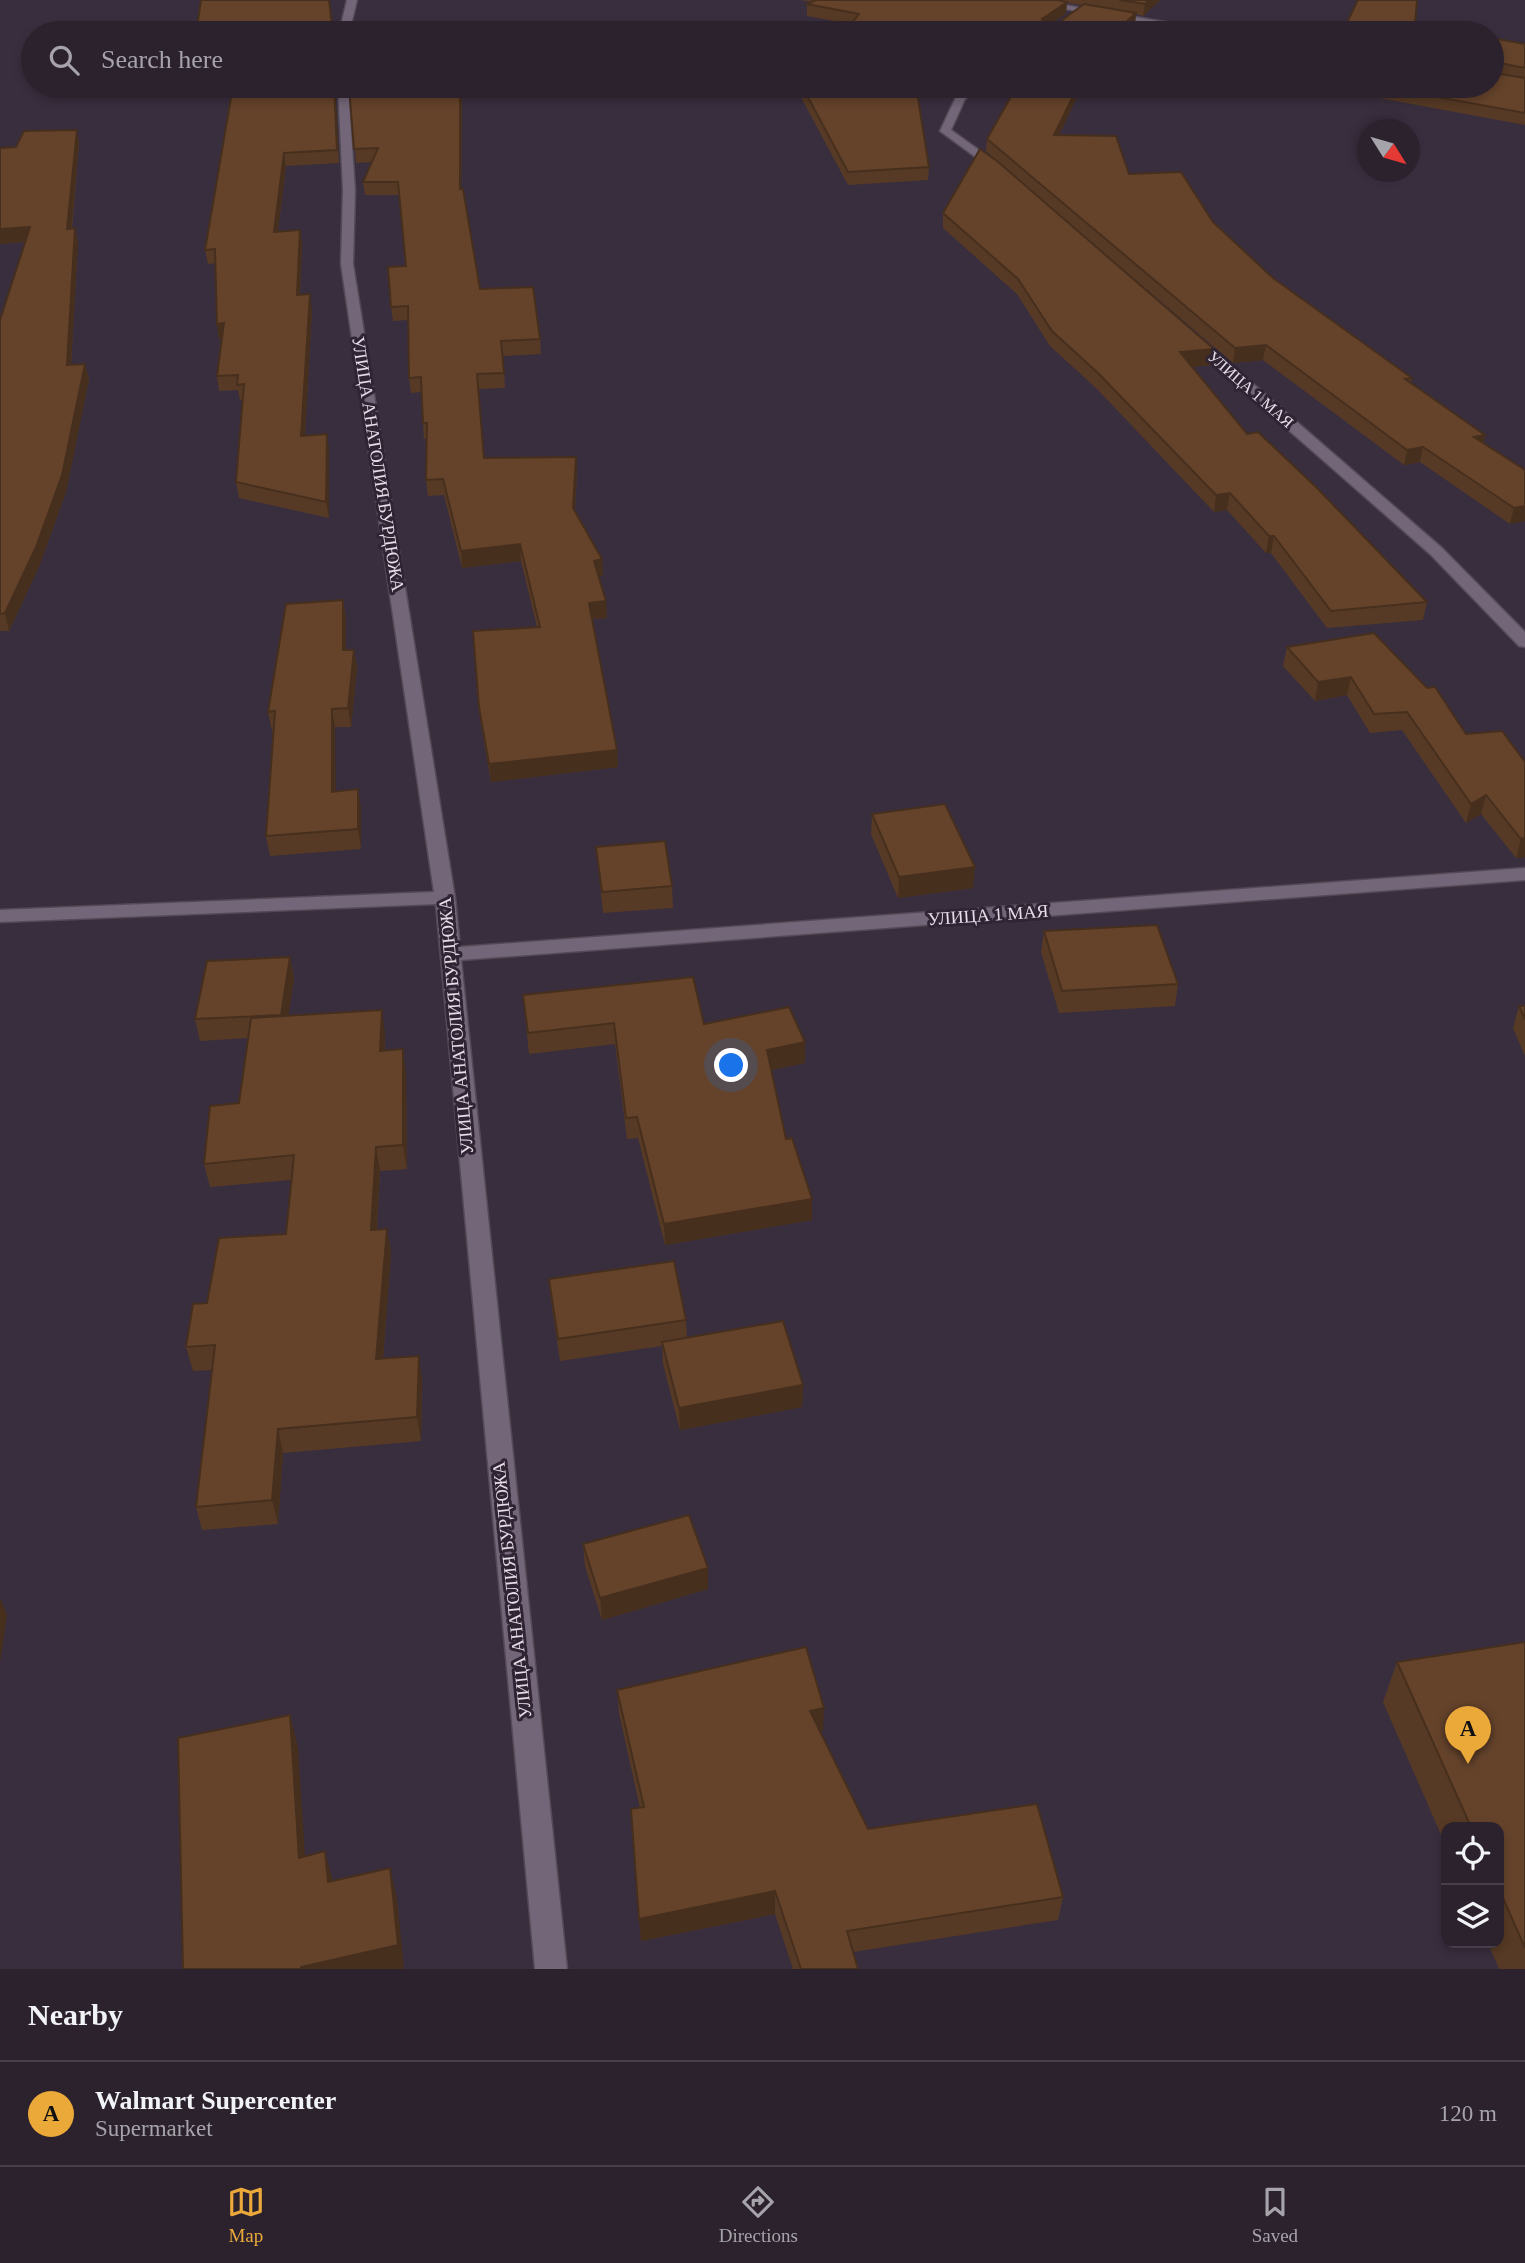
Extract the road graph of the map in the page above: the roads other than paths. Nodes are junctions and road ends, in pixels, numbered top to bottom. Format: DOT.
graph roads {
  1 [pos="352,0"];
  2 [pos="1017,0"];
  3 [pos="1080,9"];
  4 [pos="1069,18"];
  5 [pos="347,21"];
  6 [pos="1152,21"];
  7 [pos="343,98"];
  8 [pos="961,98"];
  9 [pos="1012,180"];
  10 [pos="1178,325"];
  11 [pos="1525,642"];
  12 [pos="1525,874"];
  13 [pos="445,898"];
  14 [pos="0,916"];
  15 [pos="451,954"];
  16 [pos="551,1969"];
  1 -- 5 [label="street"];
  2 -- 3 [label="street"];
  3 -- 4 [label="street"];
  3 -- 6 [label="street"];
  7 -- 13 [label="street, УЛИЦА АНАТОЛИЯ БУРДЮЖА"];
  8 -- 9 [label="street"];
  10 -- 11 [label="street, УЛИЦА 1 МАЯ"];
  12 -- 15 [label="street, УЛИЦА 1 МАЯ"];
  13 -- 14 [label="street"];
  13 -- 15 [label="street, УЛИЦА АНАТОЛИЯ БУРДЮЖА"];
  15 -- 16 [label="street, УЛИЦА АНАТОЛИЯ БУРДЮЖА"];
}
